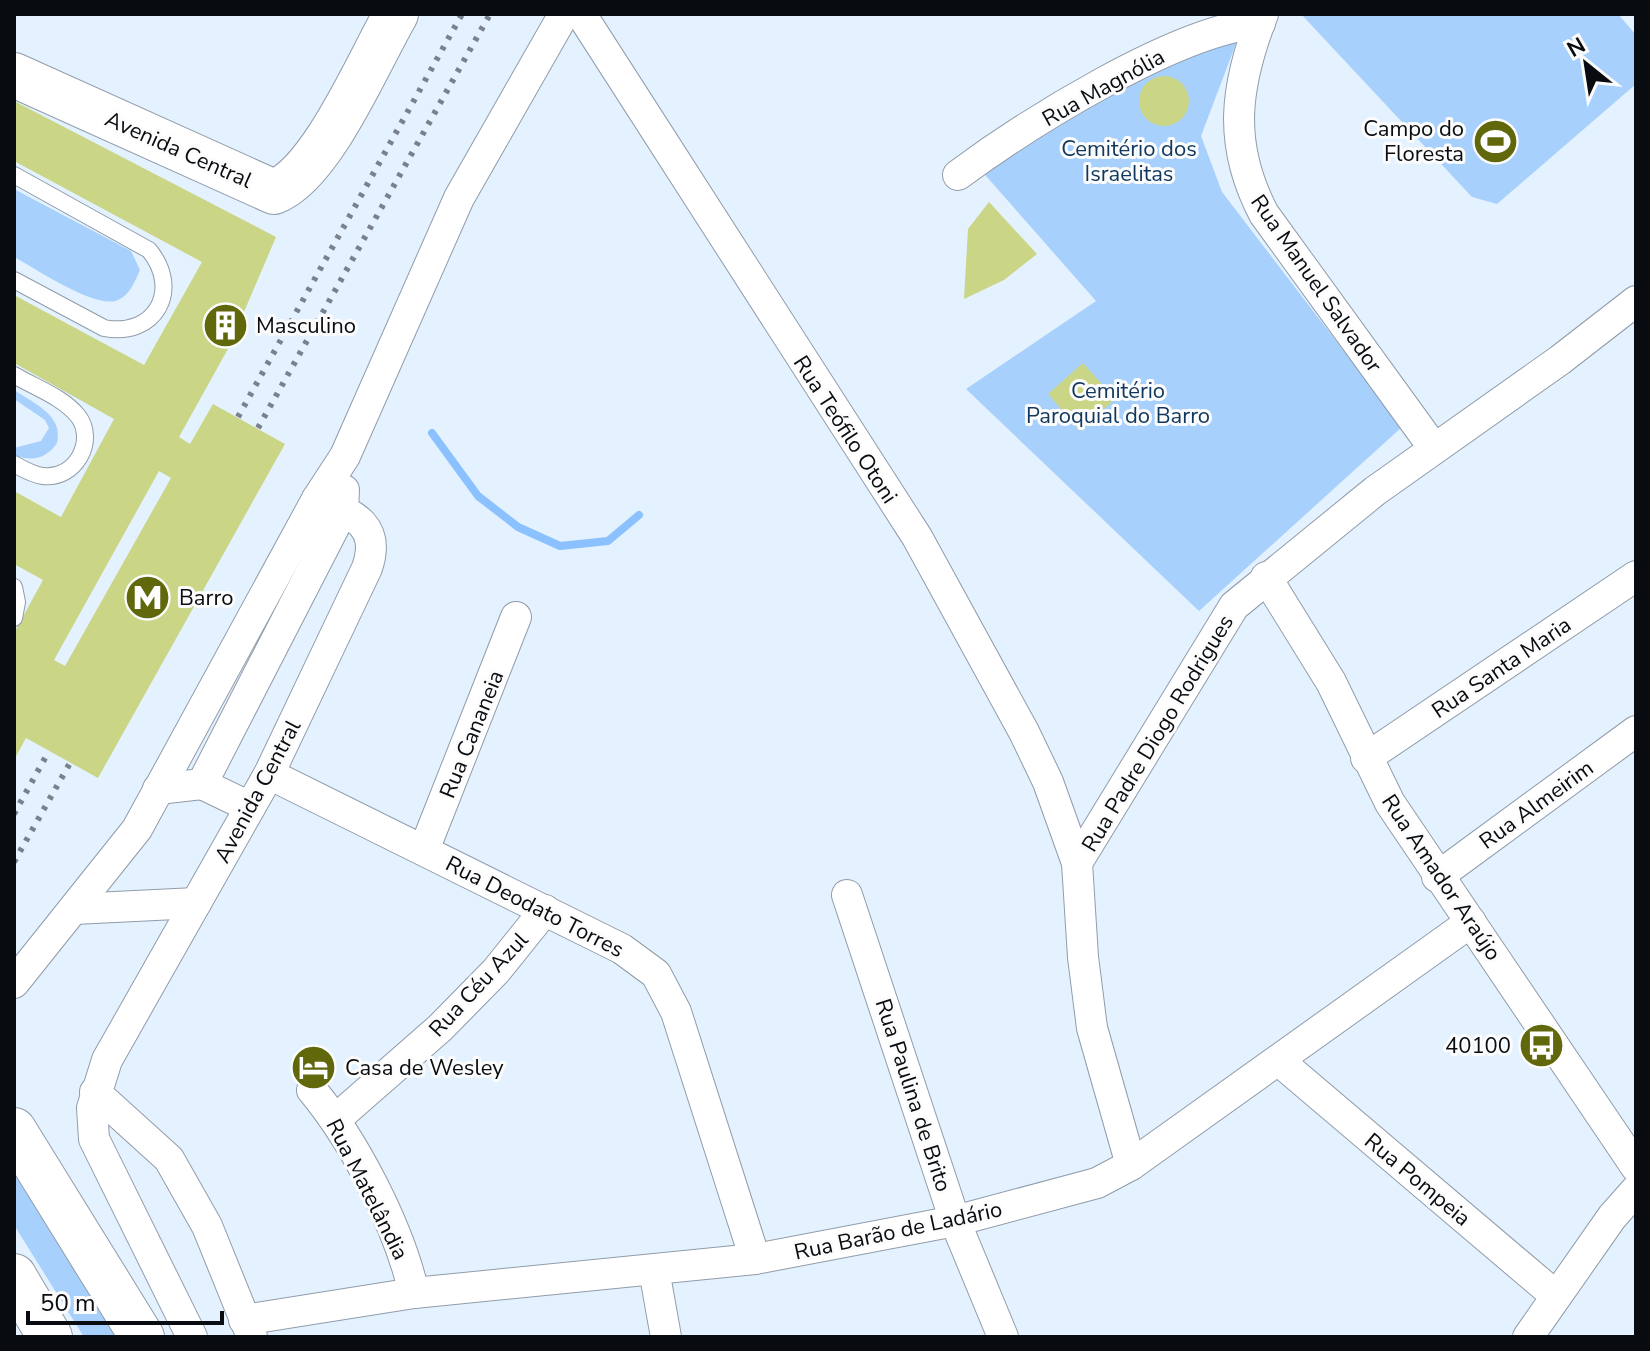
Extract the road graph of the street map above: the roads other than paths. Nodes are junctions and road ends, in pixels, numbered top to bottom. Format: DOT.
graph roads {
  1 [pos="396,14"];
  2 [pos="564,14"];
  3 [pos="581,14"];
  4 [pos="1261,19"];
  5 [pos="14,75"];
  6 [pos="14,175"];
  7 [pos="958,175"];
  8 [pos="14,280"];
  9 [pos="1636,301"];
  10 [pos="14,375"];
  11 [pos="1433,447"];
  12 [pos="14,464"];
  13 [pos="330,504"];
  14 [pos="1636,576"];
  15 [pos="1266,577"];
  16 [pos="14,587"];
  17 [pos="516,617"];
  18 [pos="14,618"];
  19 [pos="1636,731"];
  20 [pos="1366,758"];
  21 [pos="269,774"];
  22 [pos="202,784"];
  23 [pos="158,789"];
  24 [pos="250,807"];
  25 [pos="424,850"];
  26 [pos="1077,863"];
  27 [pos="1437,877"];
  28 [pos="847,895"];
  29 [pos="196,903"];
  30 [pos="74,909"];
  31 [pos="545,910"];
  32 [pos="1471,922"];
  33 [pos="14,983"];
  34 [pos="1279,1061"];
  35 [pos="312,1090"];
  36 [pos="95,1092"];
  37 [pos="336,1119"];
  38 [pos="23,1144"];
  39 [pos="1131,1165"];
  40 [pos="1636,1167"];
  41 [pos="1636,1190"];
  42 [pos="955,1221"];
  43 [pos="81,1234"];
  44 [pos="755,1259"];
  45 [pos="654,1270"];
  46 [pos="14,1276"];
  47 [pos="414,1293"];
  48 [pos="1556,1296"];
  49 [pos="248,1329"];
  50 [pos="50,1337"];
  51 [pos="142,1337"];
  52 [pos="170,1337"];
  53 [pos="192,1337"];
  54 [pos="666,1337"];
  55 [pos="1003,1337"];
  56 [pos="1528,1337"];
  1 -- 5 [label="main road, Avenida Central"];
  2 -- 13 [label="street"];
  3 -- 26 [label="street, Rua Teófilo Otoni"];
  4 -- 7 [label="street, Rua Magnólia"];
  4 -- 11 [label="street, Rua Manuel Salvador"];
  6 -- 8 [label="lane"];
  9 -- 11 [label="street, Rua Padre Diogo Rodrigues"];
  10 -- 12 [label="lane"];
  11 -- 15 [label="street, Rua Padre Diogo Rodrigues"];
  13 -- 21 [label="street, Avenida Central"];
  13 -- 22 [label="street"];
  13 -- 23 [label="street"];
  14 -- 20 [label="street, Rua Santa Maria"];
  15 -- 20 [label="street, Rua Amador Araújo"];
  15 -- 26 [label="street, Rua Padre Diogo Rodrigues"];
  16 -- 18 [label="lane"];
  17 -- 25 [label="street, Rua Cananeia"];
  19 -- 27 [label="street, Rua Almeirim"];
  20 -- 27 [label="street, Rua Amador Araújo"];
  21 -- 24 [label="street, Avenida Central"];
  21 -- 25 [label="street, Rua Deodato Torres"];
  22 -- 23 [label="street"];
  22 -- 24 [label="street"];
  23 -- 30 [label="street"];
  24 -- 29 [label="street, Avenida Central"];
  25 -- 31 [label="street, Rua Deodato Torres"];
  26 -- 39 [label="street, Rua Padre Diogo Rodrigues"];
  27 -- 32 [label="street, Rua Amador Araújo"];
  28 -- 42 [label="street, Rua Paulina de Brito"];
  29 -- 30 [label="street"];
  29 -- 36 [label="street, Avenida Central"];
  30 -- 33 [label="street"];
  31 -- 37 [label="street, Rua Céu Azul"];
  31 -- 44 [label="street, Rua Deodato Torres"];
  32 -- 34 [label="street, Rua Barão de Ladário"];
  32 -- 40 [label="street, Rua Amador Araújo"];
  34 -- 39 [label="street, Rua Barão de Ladário"];
  34 -- 48 [label="street, Rua Pompeia"];
  35 -- 37 [label="street, Rua Matelândia"];
  36 -- 49 [label="street"];
  36 -- 53 [label="street, Avenida Central"];
  37 -- 47 [label="street, Rua Matelândia"];
  38 -- 43 [label="main road"];
  39 -- 42 [label="street, Rua Barão de Ladário"];
  41 -- 48 [label="street"];
  42 -- 44 [label="street, Rua Barão de Ladário"];
  42 -- 55 [label="street, Rua Paulina de Brito"];
  43 -- 51 [label="main road"];
  43 -- 52 [label="main road"];
  44 -- 45 [label="street, Rua Barão de Ladário"];
  45 -- 47 [label="street, Rua Barão de Ladário"];
  45 -- 54 [label="street"];
  46 -- 50 [label="main road"];
  47 -- 49 [label="street, Rua Barão de Ladário"];
  48 -- 56 [label="street"];
}
